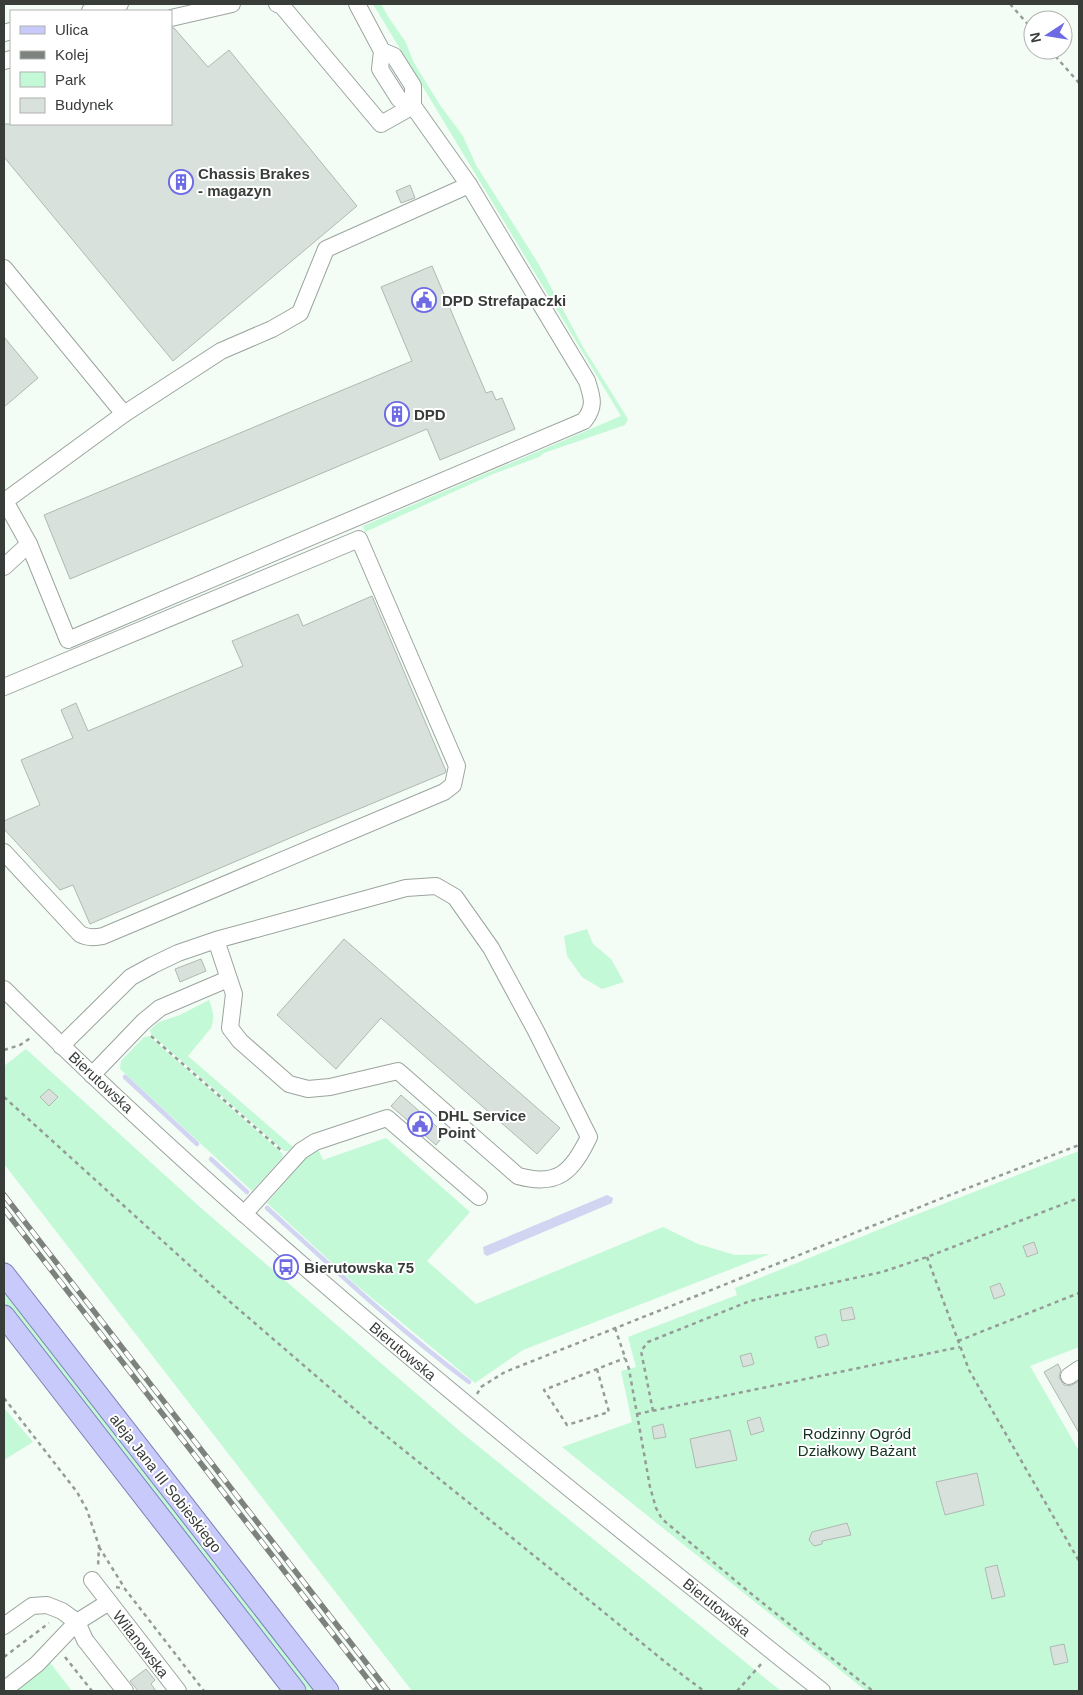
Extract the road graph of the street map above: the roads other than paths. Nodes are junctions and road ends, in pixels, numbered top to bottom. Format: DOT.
graph roads {
  1 [pos="120,4"];
  2 [pos="232,4"];
  3 [pos="277,4"];
  4 [pos="357,4"];
  5 [pos="94,10"];
  6 [pos="172,18"];
  7 [pos="413,106"];
  8 [pos="469,186"];
  9 [pos="4,268"];
  10 [pos="124,414"];
  11 [pos="5,500"];
  12 [pos="29,544"];
  13 [pos="4,566"];
  14 [pos="4,687"];
  15 [pos="4,852"];
  16 [pos="216,940"];
  17 [pos="228,979"];
  18 [pos="4,989"];
  19 [pos="61,1046"];
  20 [pos="92,1075"];
  21 [pos="479,1197"];
  22 [pos="244,1214"];
  23 [pos="4,1274"];
  24 [pos="4,1316"];
  25 [pos="77,1622"];
  26 [pos="4,1626"];
  27 [pos="4,1690"];
  28 [pos="125,1691"];
  29 [pos="178,1691"];
  30 [pos="295,1691"];
  31 [pos="328,1691"];
  32 [pos="822,1691"];
  1 -- 5 [label="street"];
  2 -- 6 [label="street"];
  3 -- 7 [label="street"];
  4 -- 7 [label="street"];
  7 -- 8 [label="street"];
  8 -- 10 [label="street"];
  8 -- 12 [label="street"];
  9 -- 10 [label="street"];
  10 -- 11 [label="street"];
  11 -- 12 [label="street"];
  12 -- 13 [label="street"];
  14 -- 15 [label="street"];
  16 -- 17 [label="street"];
  16 -- 17 [label="street"];
  16 -- 19 [label="street"];
  17 -- 20 [label="street"];
  18 -- 19 [label="street, Bierutowska"];
  19 -- 20 [label="street, Bierutowska"];
  20 -- 22 [label="street, Bierutowska"];
  21 -- 22 [label="street"];
  22 -- 32 [label="street, Bierutowska"];
  23 -- 31 [label="main road, aleja Jana III Sobieskiego"];
  24 -- 30 [label="main road, aleja Jana III Sobieskiego"];
  25 -- 26 [label="street"];
  25 -- 27 [label="street, Wilanowska"];
  25 -- 28 [label="street"];
  25 -- 29 [label="street, Wilanowska"];
}
